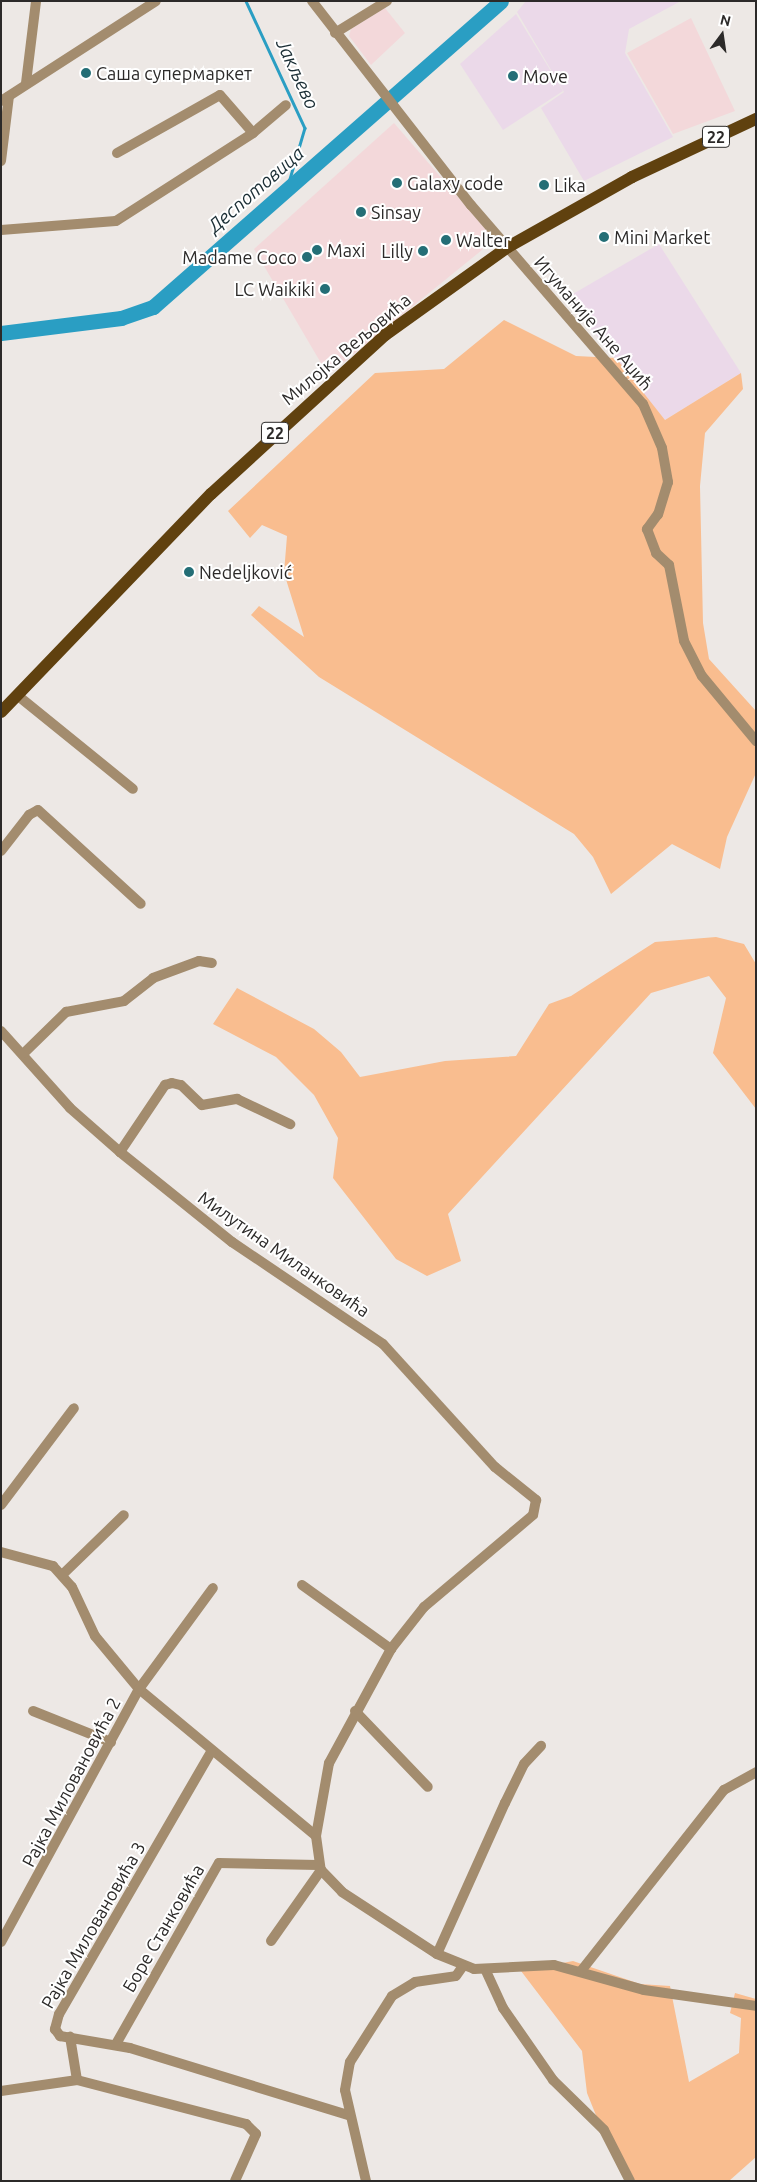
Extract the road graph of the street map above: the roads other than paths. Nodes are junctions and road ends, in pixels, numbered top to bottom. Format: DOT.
graph roads {
  1 [pos="36,1"];
  2 [pos="156,1"];
  3 [pos="312,1"];
  4 [pos="387,1"];
  5 [pos="335,33"];
  6 [pos="26,83"];
  7 [pos="5,98"];
  8 [pos="286,105"];
  9 [pos="756,119"];
  10 [pos="253,133"];
  11 [pos="117,153"];
  12 [pos="2,156"];
  13 [pos="1,230"];
  14 [pos="508,248"];
  15 [pos="17,695"];
  16 [pos="1,712"];
  17 [pos="756,741"];
  18 [pos="133,789"];
  19 [pos="1,851"];
  20 [pos="141,904"];
  21 [pos="212,963"];
  22 [pos="1,1031"];
  23 [pos="24,1053"];
  24 [pos="290,1124"];
  25 [pos="120,1152"];
  26 [pos="74,1408"];
  27 [pos="1,1505"];
  28 [pos="124,1515"];
  29 [pos="1,1552"];
  30 [pos="62,1575"];
  31 [pos="302,1585"];
  32 [pos="213,1588"];
  33 [pos="391,1649"];
  34 [pos="139,1689"];
  35 [pos="33,1711"];
  36 [pos="356,1711"];
  37 [pos="111,1742"];
  38 [pos="541,1746"];
  39 [pos="211,1752"];
  40 [pos="756,1772"];
  41 [pos="428,1787"];
  42 [pos="316,1836"];
  43 [pos="319,1868"];
  44 [pos="271,1941"];
  45 [pos="1,1942"];
  46 [pos="437,1954"];
  47 [pos="463,1966"];
  48 [pos="486,1970"];
  49 [pos="580,1971"];
  50 [pos="756,2006"];
  51 [pos="70,2037"];
  52 [pos="116,2044"];
  53 [pos="77,2080"];
  54 [pos="1,2091"];
  55 [pos="348,2116"];
  56 [pos="235,2181"];
  57 [pos="366,2181"];
  58 [pos="630,2181"];
  1 -- 6 [label="street"];
  2 -- 6 [label="street"];
  3 -- 5 [label="street"];
  4 -- 5 [label="street"];
  5 -- 14 [label="street"];
  6 -- 7 [label="street"];
  7 -- 12 [label="street"];
  8 -- 10 [label="street"];
  9 -- 14 [label="main road, Милојка Вељовића / 22"];
  10 -- 11 [label="street"];
  10 -- 13 [label="street"];
  14 -- 15 [label="main road, Милојка Вељовића / 22"];
  14 -- 17 [label="street, Игуманије Ане Аџић"];
  15 -- 16 [label="main road, Милојка Вељовића / 22"];
  15 -- 18 [label="street"];
  19 -- 20 [label="street"];
  21 -- 23 [label="street"];
  22 -- 23 [label="street, Милутина Миланковића"];
  23 -- 25 [label="street, Милутина Миланковића"];
  24 -- 25 [label="street"];
  25 -- 33 [label="street, Милутина Миланковића"];
  26 -- 27 [label="street"];
  28 -- 30 [label="street"];
  29 -- 30 [label="street"];
  30 -- 34 [label="street"];
  31 -- 33 [label="street"];
  32 -- 34 [label="street, Рајка Миловановића 2"];
  33 -- 36 [label="street"];
  34 -- 37 [label="street, Рајка Миловановића 2"];
  34 -- 39 [label="street"];
  35 -- 37 [label="street"];
  36 -- 41 [label="street"];
  36 -- 42 [label="street"];
  37 -- 45 [label="street, Рајка Миловановића 2"];
  38 -- 46 [label="street"];
  39 -- 42 [label="street"];
  39 -- 51 [label="street, Рајка Миловановића 3"];
  40 -- 49 [label="street"];
  42 -- 43 [label="street"];
  43 -- 44 [label="street"];
  43 -- 46 [label="street"];
  43 -- 52 [label="street, Боре Станковића"];
  46 -- 47 [label="street"];
  47 -- 48 [label="street"];
  47 -- 55 [label="street"];
  48 -- 49 [label="street"];
  48 -- 58 [label="street"];
  49 -- 50 [label="street"];
  51 -- 52 [label="street"];
  51 -- 53 [label="street"];
  52 -- 55 [label="street"];
  53 -- 54 [label="street"];
  53 -- 56 [label="street"];
  55 -- 57 [label="street"];
}
